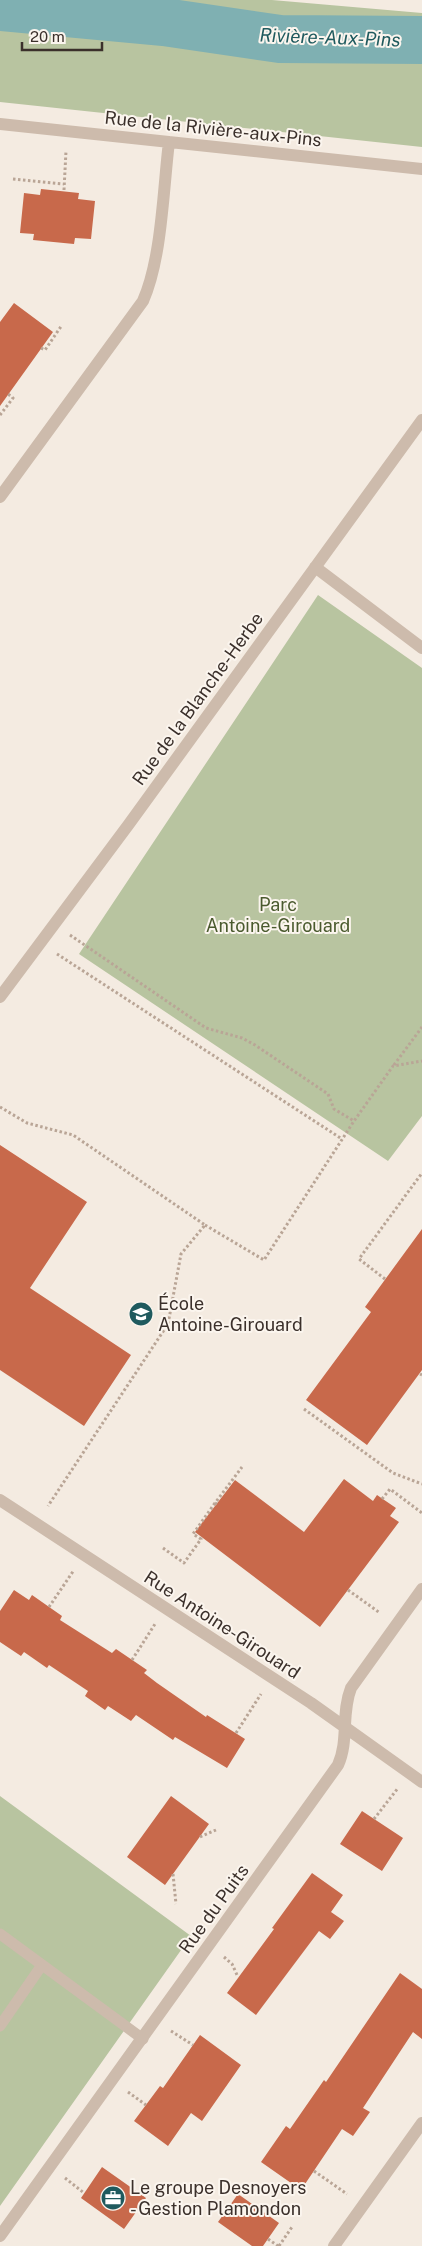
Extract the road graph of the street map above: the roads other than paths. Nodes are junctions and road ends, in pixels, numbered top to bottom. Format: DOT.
graph roads {
  1 [pos="0,124"];
  2 [pos="169,142"];
  3 [pos="422,169"];
  4 [pos="422,420"];
  5 [pos="0,497"];
  6 [pos="315,567"];
  7 [pos="422,648"];
  8 [pos="0,997"];
  9 [pos="0,1500"];
  10 [pos="422,1589"];
  11 [pos="344,1728"];
  12 [pos="422,1782"];
  13 [pos="0,1934"];
  14 [pos="42,1965"];
  15 [pos="0,2026"];
  16 [pos="143,2039"];
  17 [pos="422,2123"];
  18 [pos="0,2236"];
  19 [pos="334,2246"];
  1 -- 2 [label="street, Rue de la Rivière-aux-Pins"];
  2 -- 3 [label="street, Rue de la Rivière-aux-Pins"];
  2 -- 5 [label="street"];
  4 -- 6 [label="street, Rue de la Blanche-Herbe"];
  6 -- 7 [label="street"];
  6 -- 8 [label="street, Rue de la Blanche-Herbe"];
  9 -- 11 [label="street, Rue Antoine-Girouard"];
  10 -- 11 [label="street, Rue du Puits"];
  11 -- 12 [label="street, Rue Antoine-Girouard"];
  11 -- 16 [label="street, Rue du Puits"];
  13 -- 14 [label="lane"];
  14 -- 15 [label="lane"];
  14 -- 16 [label="lane"];
  16 -- 18 [label="street, Rue du Puits"];
  17 -- 19 [label="street"];
}
